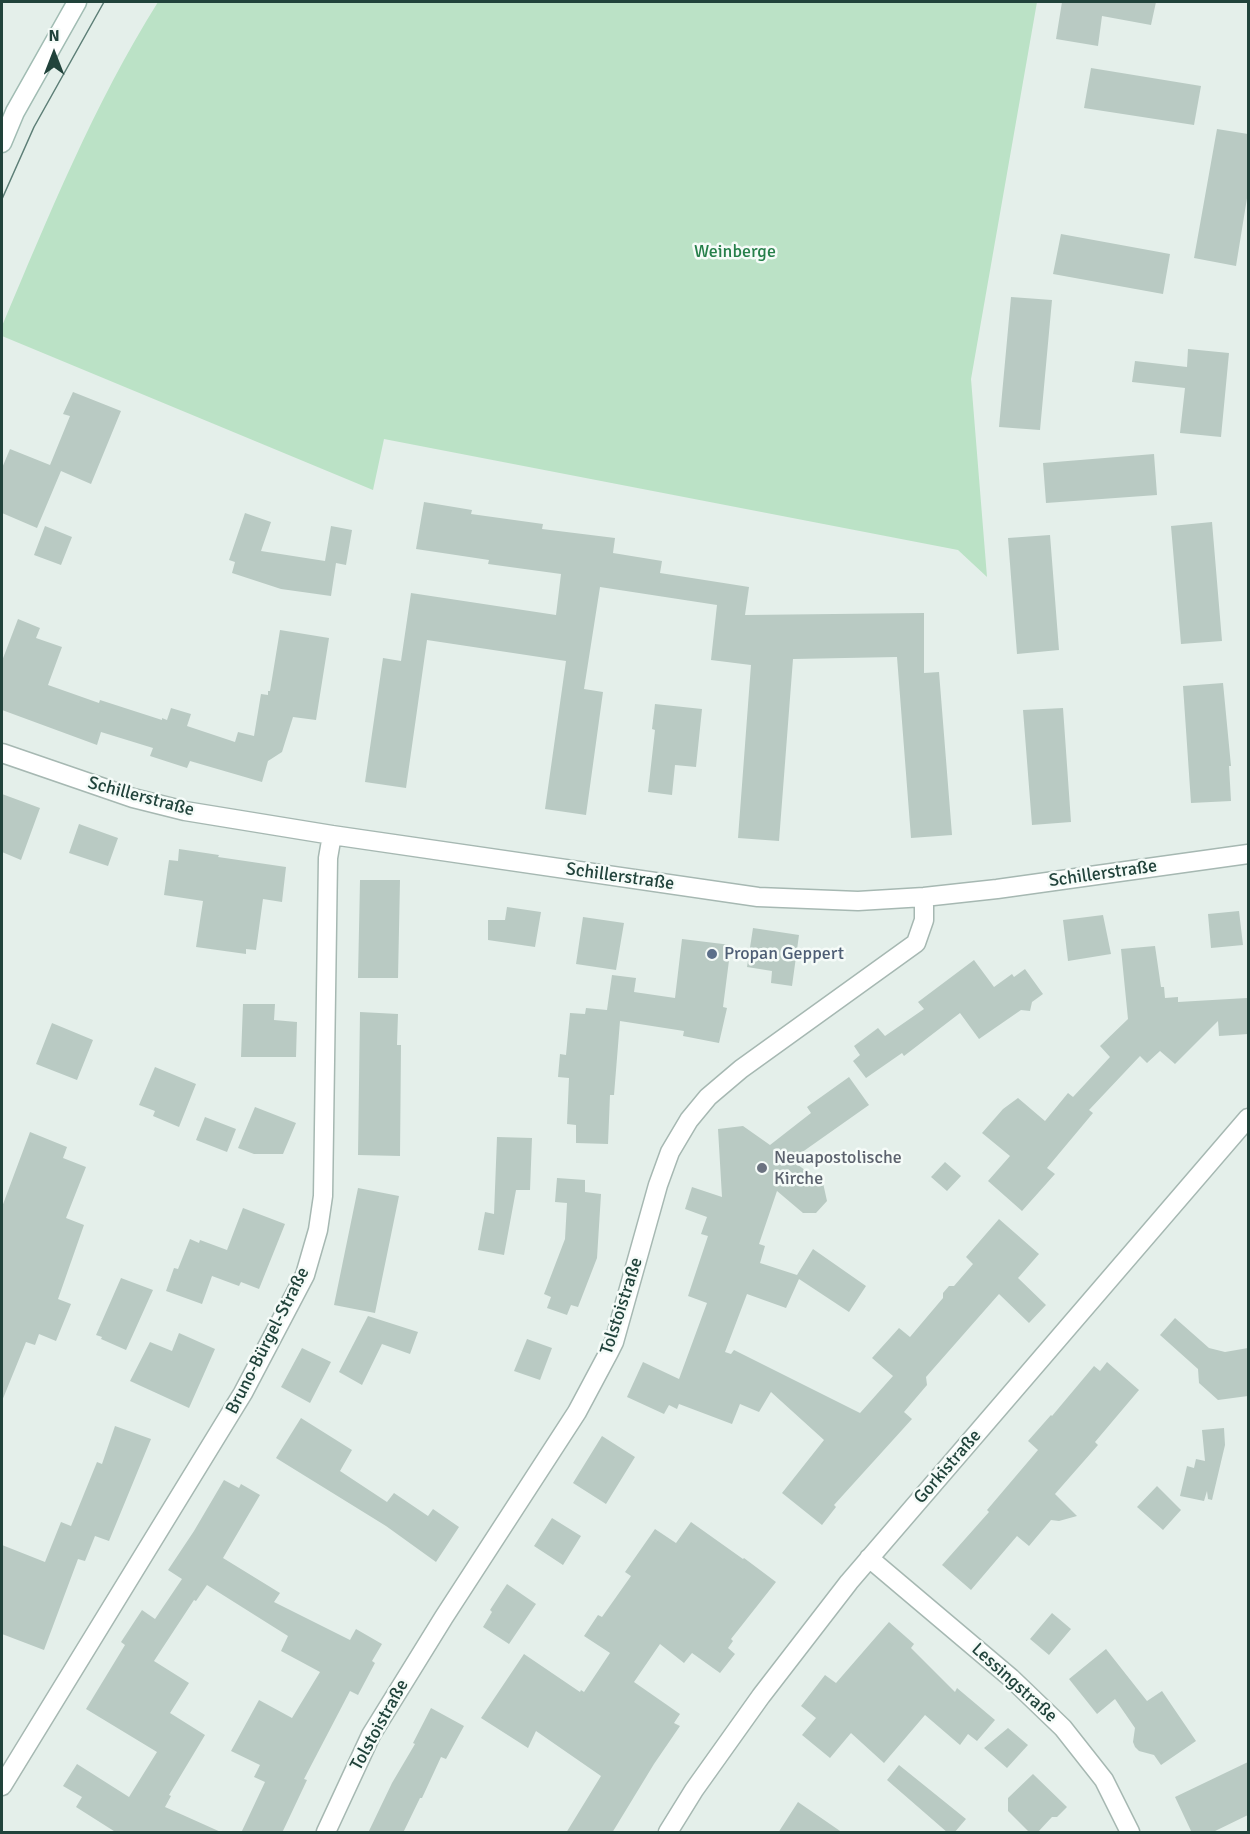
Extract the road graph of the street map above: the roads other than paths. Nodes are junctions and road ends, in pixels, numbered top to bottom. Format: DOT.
graph roads {
  1 [pos="77,2"];
  2 [pos="2,143"];
  3 [pos="2,753"];
  4 [pos="332,835"];
  5 [pos="1248,854"];
  6 [pos="924,897"];
  7 [pos="1248,1118"];
  8 [pos="869,1558"];
  9 [pos="2,1786"];
  10 [pos="326,1833"];
  11 [pos="668,1833"];
  12 [pos="1130,1833"];
  1 -- 2 [label="street"];
  3 -- 4 [label="street, Schillerstraße"];
  4 -- 6 [label="street, Schillerstraße"];
  4 -- 9 [label="street, Bruno-Bürgel-Straße"];
  5 -- 6 [label="street, Schillerstraße"];
  6 -- 10 [label="street, Tolstoistraße"];
  7 -- 8 [label="street, Gorkistraße"];
  8 -- 11 [label="street, Gorkistraße"];
  8 -- 12 [label="street, Lessingstraße"];
}
